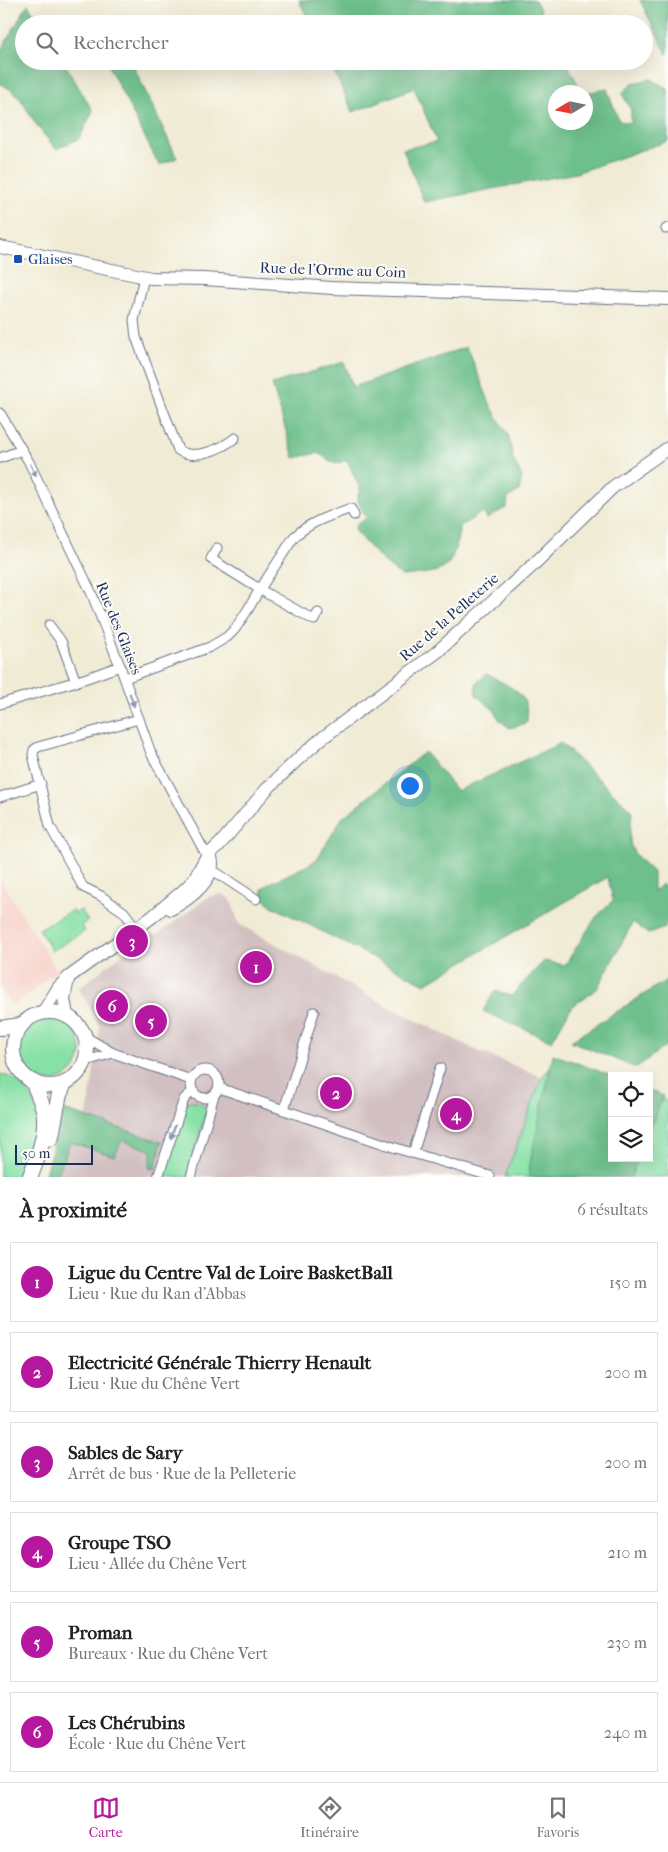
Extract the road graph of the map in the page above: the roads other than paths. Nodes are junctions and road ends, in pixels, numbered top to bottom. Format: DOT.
graph roads {
  1 [pos="0,248"];
  2 [pos="144,277"];
  3 [pos="668,299"];
  4 [pos="0,413"];
  5 [pos="234,438"];
  6 [pos="668,448"];
  7 [pos="22,450"];
  8 [pos="0,458"];
  9 [pos="354,515"];
  10 [pos="217,548"];
  11 [pos="260,589"];
  12 [pos="318,613"];
  13 [pos="49,625"];
  14 [pos="120,666"];
  15 [pos="125,678"];
  16 [pos="76,682"];
  17 [pos="0,704"];
  18 [pos="138,720"];
  19 [pos="41,784"];
  20 [pos="0,797"];
  21 [pos="208,854"];
  22 [pos="211,869"];
  23 [pos="256,899"];
  24 [pos="152,917"];
  25 [pos="136,928"];
  26 [pos="69,977"];
  27 [pos="43,1012"];
  28 [pos="314,1012"];
  29 [pos="67,1015"];
  30 [pos="21,1025"];
  31 [pos="0,1028"];
  32 [pos="86,1037"];
  33 [pos="0,1041"];
  34 [pos="13,1049"];
  35 [pos="113,1053"];
  36 [pos="86,1061"];
  37 [pos="440,1068"];
  38 [pos="191,1080"];
  39 [pos="34,1082"];
  40 [pos="64,1084"];
  41 [pos="193,1091"];
  42 [pos="216,1092"];
  43 [pos="284,1110"];
  44 [pos="413,1153"];
  45 [pos="490,1176"];
  46 [pos="30,1177"];
  47 [pos="38,1177"];
  48 [pos="158,1177"];
  49 [pos="191,1177"];
  1 -- 2 [label="main road, Rue de l'Orme au Coin"];
  2 -- 3 [label="main road, Rue de l'Orme au Coin"];
  2 -- 5 [label="street"];
  4 -- 7 [label="street, Rue des Glaises"];
  6 -- 21 [label="main road, Rue de la Pelleterie"];
  7 -- 8 [label="street"];
  7 -- 14 [label="street, Rue des Glaises, one-way"];
  9 -- 11 [label="street"];
  10 -- 11 [label="street"];
  11 -- 12 [label="street"];
  11 -- 15 [label="street"];
  13 -- 16 [label="street"];
  14 -- 15 [label="street, Rue des Glaises"];
  14 -- 16 [label="street"];
  15 -- 18 [label="street, Rue des Glaises, one-way"];
  16 -- 17 [label="street"];
  18 -- 19 [label="street"];
  18 -- 21 [label="street, Rue des Glaises"];
  19 -- 20 [label="street"];
  19 -- 25 [label="street"];
  21 -- 22 [label="main road"];
  21 -- 24 [label="main road, Rue de la Pelleterie"];
  22 -- 23 [label="street"];
  22 -- 24 [label="main road, Rue de la Pelleterie"];
  24 -- 25 [label="main road, Rue de la Pelleterie"];
  25 -- 26 [label="main road, Rue de la Pelleterie"];
  26 -- 27 [label="main road, Rue de la Pelleterie"];
  26 -- 29 [label="main road"];
  27 -- 29 [label="main road"];
  27 -- 30 [label="main road"];
  28 -- 43 [label="street"];
  29 -- 32 [label="main road"];
  30 -- 31 [label="main road"];
  30 -- 34 [label="main road"];
  32 -- 35 [label="street"];
  32 -- 36 [label="main road"];
  33 -- 34 [label="main road"];
  34 -- 39 [label="main road"];
  35 -- 36 [label="street"];
  35 -- 38 [label="street"];
  36 -- 40 [label="main road"];
  37 -- 44 [label="street"];
  38 -- 41 [label="street"];
  38 -- 42 [label="street"];
  39 -- 40 [label="main road"];
  39 -- 46 [label="highway"];
  40 -- 47 [label="highway"];
  41 -- 42 [label="street"];
  41 -- 48 [label="street, one-way"];
  42 -- 43 [label="street"];
  42 -- 49 [label="street"];
  43 -- 44 [label="street"];
  44 -- 45 [label="street"];
}
